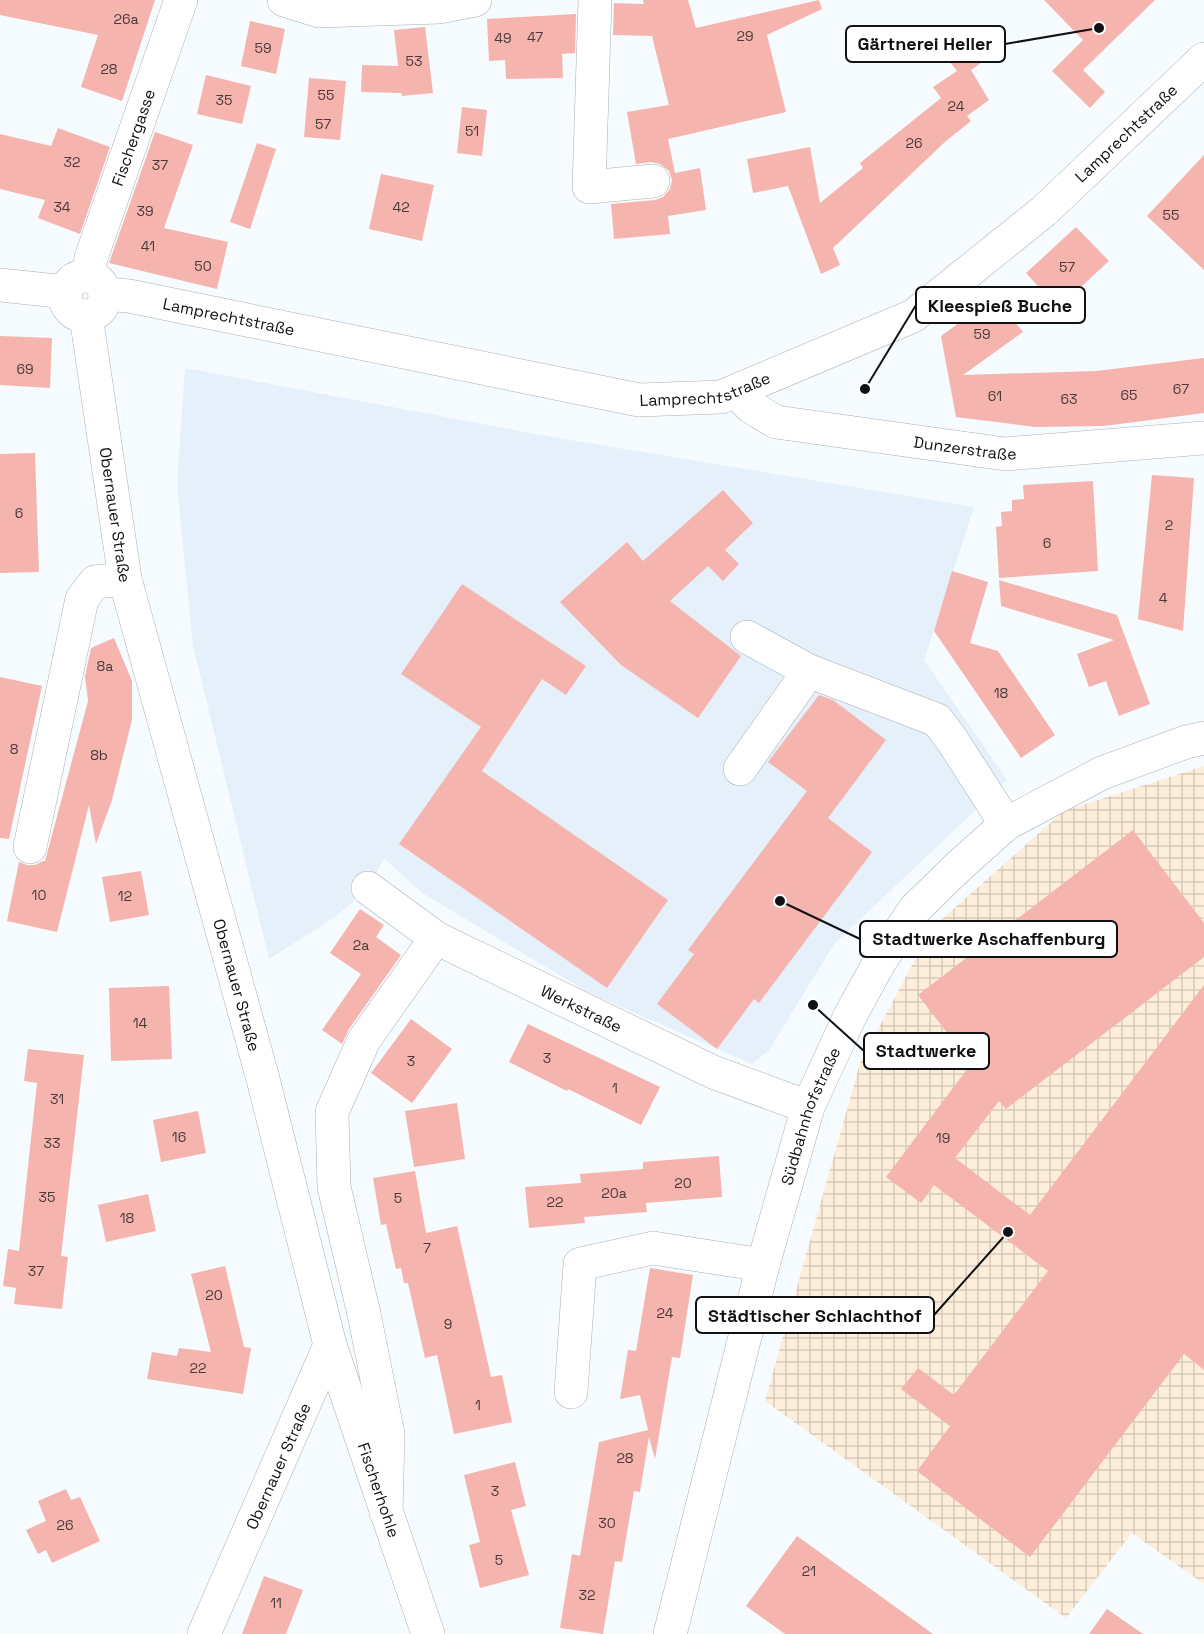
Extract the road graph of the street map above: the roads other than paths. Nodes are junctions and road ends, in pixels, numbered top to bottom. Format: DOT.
graph roads {
  1 [pos="181,0"];
  2 [pos="284,0"];
  3 [pos="475,0"];
  4 [pos="595,0"];
  5 [pos="1204,58"];
  6 [pos="653,181"];
  7 [pos="0,285"];
  8 [pos="86,294"];
  9 [pos="736,391"];
  10 [pos="1204,438"];
  11 [pos="125,579"];
  12 [pos="747,637"];
  13 [pos="809,671"];
  14 [pos="1204,738"];
  15 [pos="740,769"];
  16 [pos="1006,824"];
  17 [pos="30,847"];
  18 [pos="368,888"];
  19 [pos="436,938"];
  20 [pos="808,1107"];
  21 [pos="763,1265"];
  22 [pos="330,1346"];
  23 [pos="571,1392"];
  24 [pos="386,1512"];
  25 [pos="204,1634"];
  26 [pos="428,1634"];
  27 [pos="670,1634"];
  1 -- 8 [label="street, Fischergasse"];
  2 -- 3 [label="street"];
  4 -- 6 [label="street"];
  5 -- 9 [label="street, Lamprechtstraße"];
  7 -- 8 [label="street, Lamprechtstraße"];
  8 -- 9 [label="street, Lamprechtstraße"];
  8 -- 11 [label="street, Obernauer Straße"];
  9 -- 10 [label="street, Dunzerstraße"];
  11 -- 17 [label="street"];
  11 -- 22 [label="street, Obernauer Straße"];
  12 -- 13 [label="street"];
  13 -- 15 [label="street"];
  13 -- 16 [label="street"];
  14 -- 16 [label="street, Südbahnhofstraße"];
  16 -- 20 [label="street, Südbahnhofstraße"];
  18 -- 19 [label="street, Werkstraße"];
  19 -- 20 [label="street, Werkstraße"];
  19 -- 24 [label="street"];
  20 -- 21 [label="street, Südbahnhofstraße"];
  21 -- 23 [label="street"];
  21 -- 27 [label="street, Südbahnhofstraße"];
  22 -- 24 [label="street, Fischerhohle"];
  22 -- 25 [label="street, Obernauer Straße"];
  24 -- 26 [label="street, Fischerhohle"];
}
